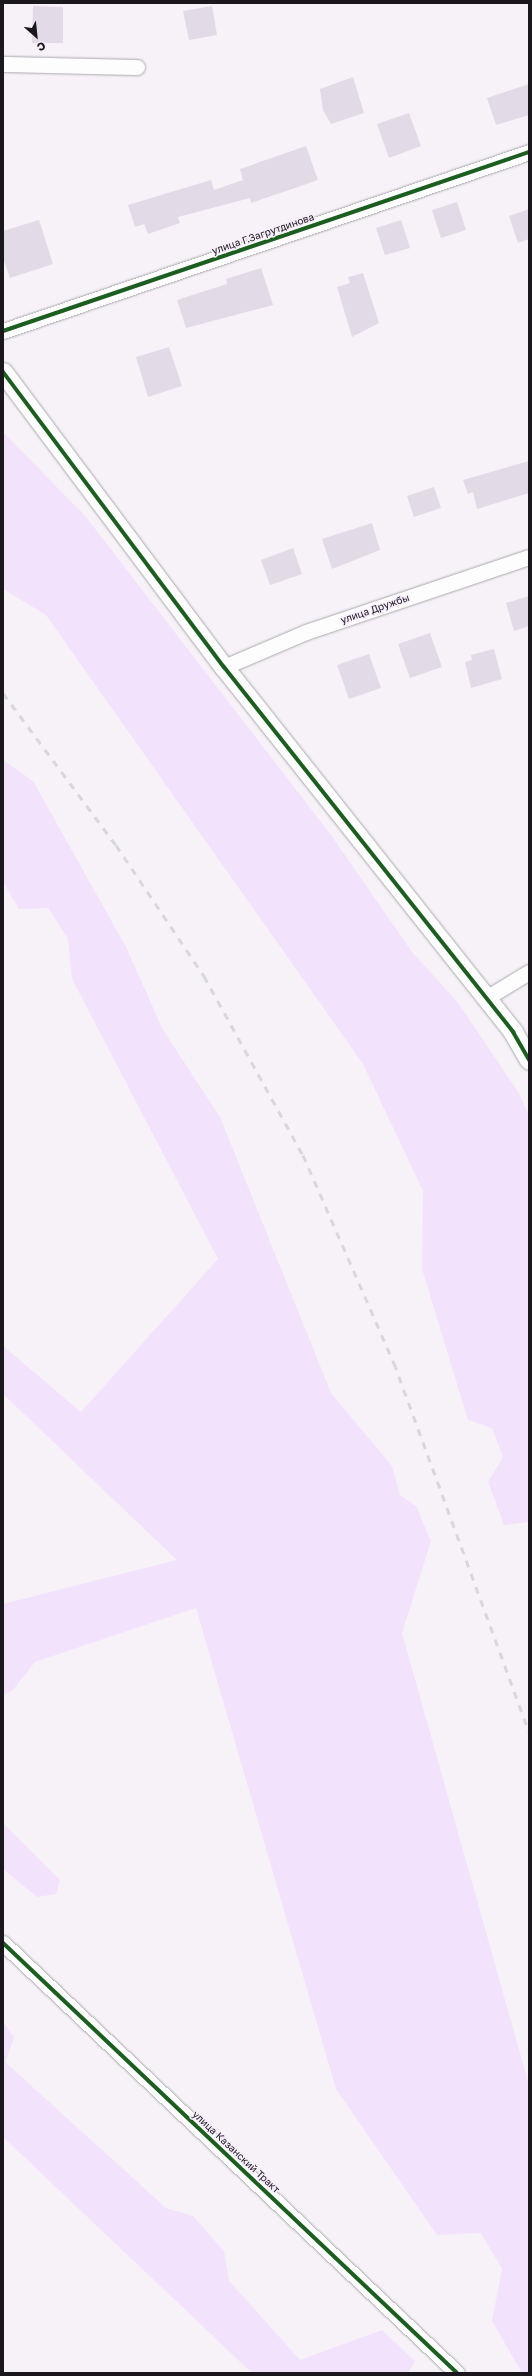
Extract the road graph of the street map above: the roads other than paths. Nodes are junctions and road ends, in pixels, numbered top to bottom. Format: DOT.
graph roads {
  1 [pos="3,64"];
  2 [pos="136,67"];
  3 [pos="529,152"];
  4 [pos="3,331"];
  5 [pos="3,372"];
  6 [pos="529,557"];
  7 [pos="224,667"];
  8 [pos="529,972"];
  9 [pos="486,998"];
  10 [pos="529,1060"];
  11 [pos="3,1943"];
  12 [pos="457,2373"];
  1 -- 2 [label="street"];
  3 -- 4 [label="street, улица Г.Загрутдинова"];
  5 -- 7 [label="street"];
  6 -- 7 [label="street, улица Дружбы"];
  7 -- 9 [label="street"];
  8 -- 9 [label="street"];
  9 -- 10 [label="street"];
  11 -- 12 [label="street, улица Казанский Тракт"];
}
